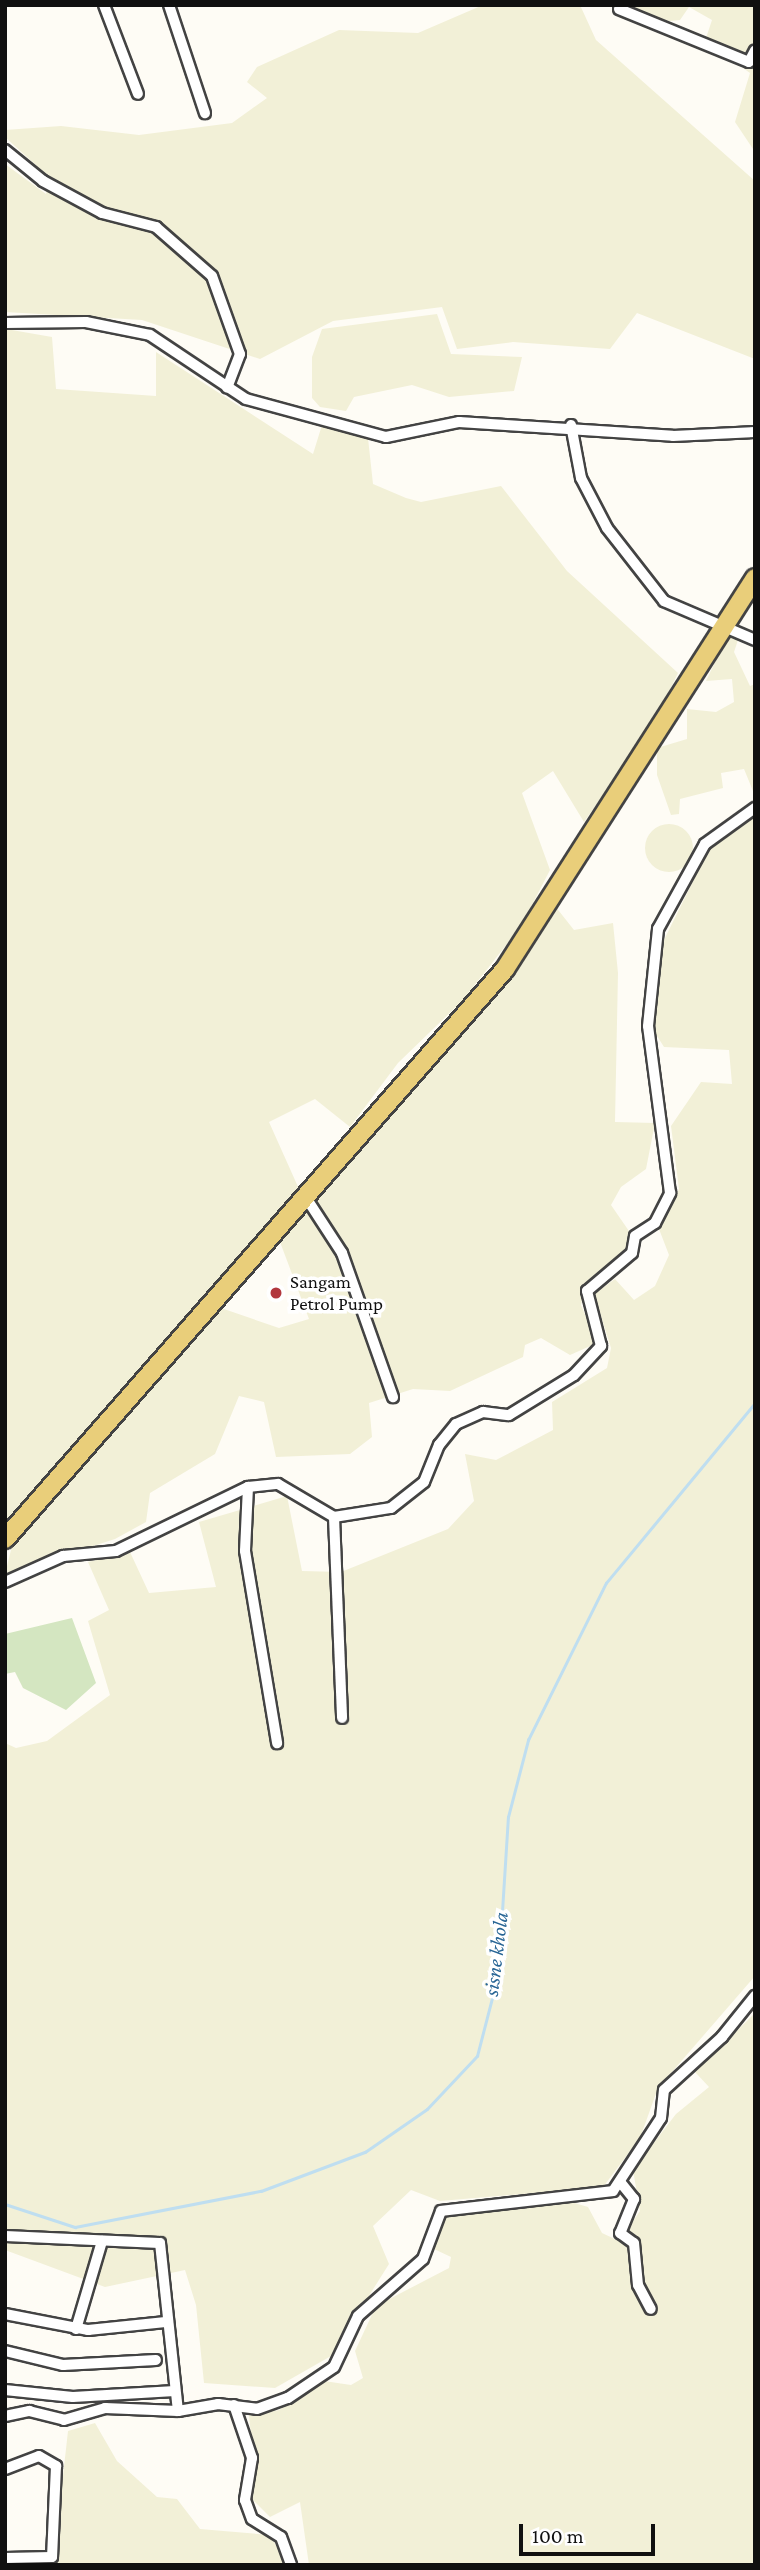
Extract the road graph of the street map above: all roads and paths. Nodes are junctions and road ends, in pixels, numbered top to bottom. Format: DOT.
graph roads {
  1 [pos="104,5"];
  2 [pos="169,5"];
  3 [pos="619,9"];
  4 [pos="755,50"];
  5 [pos="138,94"];
  6 [pos="205,113"];
  7 [pos="5,150"];
  8 [pos="5,323"];
  9 [pos="227,388"];
  10 [pos="571,425"];
  11 [pos="755,432"];
  12 [pos="755,578"];
  13 [pos="728,623"];
  14 [pos="755,640"];
  15 [pos="755,808"];
  16 [pos="305,1196"];
  17 [pos="393,1398"];
  18 [pos="248,1487"];
  19 [pos="334,1517"];
  20 [pos="5,1539"];
  21 [pos="5,1582"];
  22 [pos="342,1718"];
  23 [pos="277,1743"];
  24 [pos="755,1996"];
  25 [pos="621,2183"];
  26 [pos="5,2236"];
  27 [pos="102,2241"];
  28 [pos="651,2309"];
  29 [pos="5,2314"];
  30 [pos="166,2322"];
  31 [pos="76,2329"];
  32 [pos="5,2351"];
  33 [pos="156,2360"];
  34 [pos="5,2390"];
  35 [pos="175,2391"];
  36 [pos="234,2405"];
  37 [pos="178,2411"];
  38 [pos="5,2416"];
  39 [pos="5,2469"];
  40 [pos="5,2558"];
  41 [pos="291,2565"];
  1 -- 5 [label="street"];
  2 -- 6 [label="street"];
  3 -- 4 [label="street"];
  7 -- 9 [label="street"];
  8 -- 9 [label="street"];
  9 -- 10 [label="street"];
  10 -- 11 [label="street"];
  10 -- 13 [label="street"];
  12 -- 13 [label="main road"];
  13 -- 14 [label="street"];
  13 -- 16 [label="main road"];
  15 -- 19 [label="street"];
  16 -- 17 [label="street"];
  16 -- 20 [label="main road"];
  18 -- 19 [label="street"];
  18 -- 21 [label="street"];
  18 -- 23 [label="street"];
  19 -- 22 [label="street"];
  24 -- 25 [label="street"];
  25 -- 28 [label="street"];
  25 -- 36 [label="street"];
  26 -- 27 [label="street"];
  27 -- 30 [label="street"];
  27 -- 31 [label="street"];
  29 -- 31 [label="street"];
  30 -- 31 [label="street"];
  30 -- 35 [label="street"];
  32 -- 33 [label="street"];
  34 -- 35 [label="street"];
  35 -- 37 [label="street"];
  36 -- 37 [label="street"];
  36 -- 41 [label="street"];
  37 -- 38 [label="street"];
  39 -- 40 [label="street"];
}
